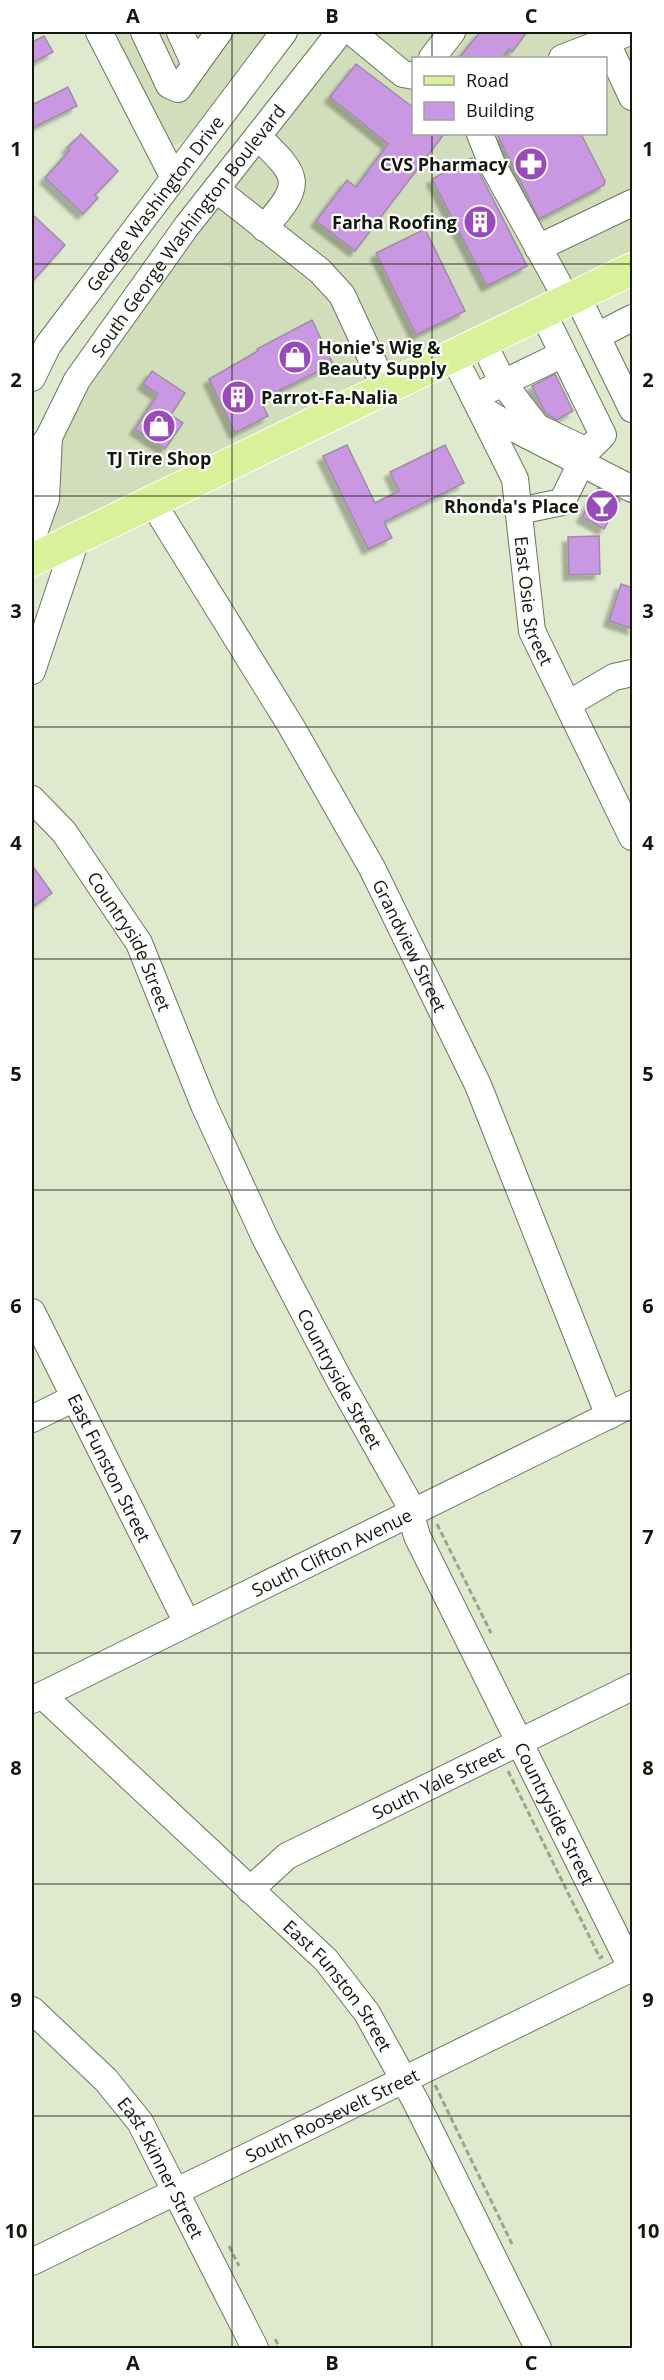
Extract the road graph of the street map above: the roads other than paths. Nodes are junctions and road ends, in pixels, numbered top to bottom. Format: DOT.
graph roads {
  1 [pos="99,32"];
  2 [pos="144,32"];
  3 [pos="180,32"];
  4 [pos="217,32"];
  5 [pos="284,32"];
  6 [pos="340,32"];
  7 [pos="352,32"];
  8 [pos="452,32"];
  9 [pos="630,32"];
  10 [pos="606,41"];
  11 [pos="433,57"];
  12 [pos="565,57"];
  13 [pos="195,65"];
  14 [pos="412,76"];
  15 [pos="633,97"];
  16 [pos="480,135"];
  17 [pos="258,137"];
  18 [pos="173,176"];
  19 [pos="216,189"];
  20 [pos="633,203"];
  21 [pos="264,228"];
  22 [pos="538,248"];
  23 [pos="633,269"];
  24 [pos="563,303"];
  25 [pos="633,318"];
  26 [pos="597,336"];
  27 [pos="483,342"];
  28 [pos="38,346"];
  29 [pos="563,354"];
  30 [pos="454,357"];
  31 [pos="32,378"];
  32 [pos="503,383"];
  33 [pos="386,390"];
  34 [pos="477,402"];
  35 [pos="633,409"];
  36 [pos="519,420"];
  37 [pos="50,437"];
  38 [pos="585,457"];
  39 [pos="32,461"];
  40 [pos="633,489"];
  41 [pos="153,503"];
  42 [pos="519,511"];
  43 [pos="77,537"];
  44 [pos="32,538"];
  45 [pos="32,560"];
  46 [pos="32,671"];
  47 [pos="633,673"];
  48 [pos="568,704"];
  49 [pos="32,799"];
  50 [pos="633,837"];
  51 [pos="32,1312"];
  52 [pos="74,1398"];
  53 [pos="633,1404"];
  54 [pos="609,1416"];
  55 [pos="32,1419"];
  56 [pos="411,1513"];
  57 [pos="187,1623"];
  58 [pos="633,1687"];
  59 [pos="37,1698"];
  60 [pos="521,1742"];
  61 [pos="250,1890"];
  62 [pos="632,1968"];
  63 [pos="32,2010"];
  64 [pos="404,2080"];
  65 [pos="176,2191"];
  66 [pos="32,2262"];
  67 [pos="255,2349"];
  68 [pos="538,2349"];
  1 -- 18 [label="street"];
  2 -- 13 [label="street"];
  3 -- 13 [label="street"];
  4 -- 13 [label="street"];
  5 -- 18 [label="street, George Washington Drive"];
  6 -- 17 [label="street, South George Washington Boulevard"];
  7 -- 14 [label="street"];
  8 -- 11 [label="street"];
  9 -- 10 [label="street"];
  10 -- 12 [label="street"];
  10 -- 15 [label="street"];
  16 -- 22 [label="street"];
  17 -- 19 [label="street, South George Washington Boulevard"];
  17 -- 21 [label="street"];
  18 -- 28 [label="street, George Washington Drive"];
  19 -- 21 [label="street"];
  19 -- 37 [label="street, South George Washington Boulevard"];
  20 -- 22 [label="street"];
  21 -- 33 [label="street"];
  22 -- 24 [label="street"];
  23 -- 24 [label="main road"];
  24 -- 26 [label="street"];
  24 -- 27 [label="main road"];
  24 -- 29 [label="street"];
  25 -- 26 [label="street"];
  26 -- 35 [label="street"];
  27 -- 30 [label="main road"];
  27 -- 32 [label="street"];
  28 -- 31 [label="street, George Washington Drive"];
  29 -- 32 [label="street"];
  29 -- 38 [label="street"];
  30 -- 33 [label="main road"];
  30 -- 34 [label="street, East Osie Street"];
  32 -- 34 [label="street"];
  32 -- 36 [label="street"];
  33 -- 41 [label="main road"];
  34 -- 36 [label="street"];
  34 -- 42 [label="street, East Osie Street"];
  36 -- 38 [label="street"];
  37 -- 39 [label="street, South George Washington Boulevard"];
  37 -- 44 [label="street, South George Washington Boulevard"];
  38 -- 40 [label="street"];
  38 -- 42 [label="street"];
  41 -- 43 [label="main road"];
  41 -- 54 [label="street, Grandview Street"];
  42 -- 48 [label="street, East Osie Street"];
  43 -- 45 [label="main road"];
  43 -- 46 [label="street"];
  47 -- 48 [label="street"];
  48 -- 50 [label="street, East Osie Street"];
  49 -- 56 [label="street, Countryside Street"];
  51 -- 52 [label="street, East Funston Street"];
  52 -- 55 [label="street"];
  52 -- 57 [label="street, East Funston Street"];
  53 -- 54 [label="street, South Clifton Avenue"];
  54 -- 56 [label="street, South Clifton Avenue"];
  56 -- 57 [label="street, South Clifton Avenue"];
  56 -- 60 [label="street, Countryside Street"];
  57 -- 59 [label="street, South Clifton Avenue"];
  58 -- 60 [label="street, South Yale Street"];
  59 -- 61 [label="street, East Funston Street"];
  60 -- 61 [label="street, South Yale Street"];
  60 -- 62 [label="street, Countryside Street"];
  61 -- 64 [label="street, East Funston Street"];
  62 -- 64 [label="street, South Roosevelt Street"];
  63 -- 65 [label="street, East Skinner Street"];
  64 -- 65 [label="street, South Roosevelt Street"];
  64 -- 68 [label="street, East Funston Street"];
  65 -- 66 [label="street, South Roosevelt Street"];
  65 -- 67 [label="street, East Skinner Street"];
}
